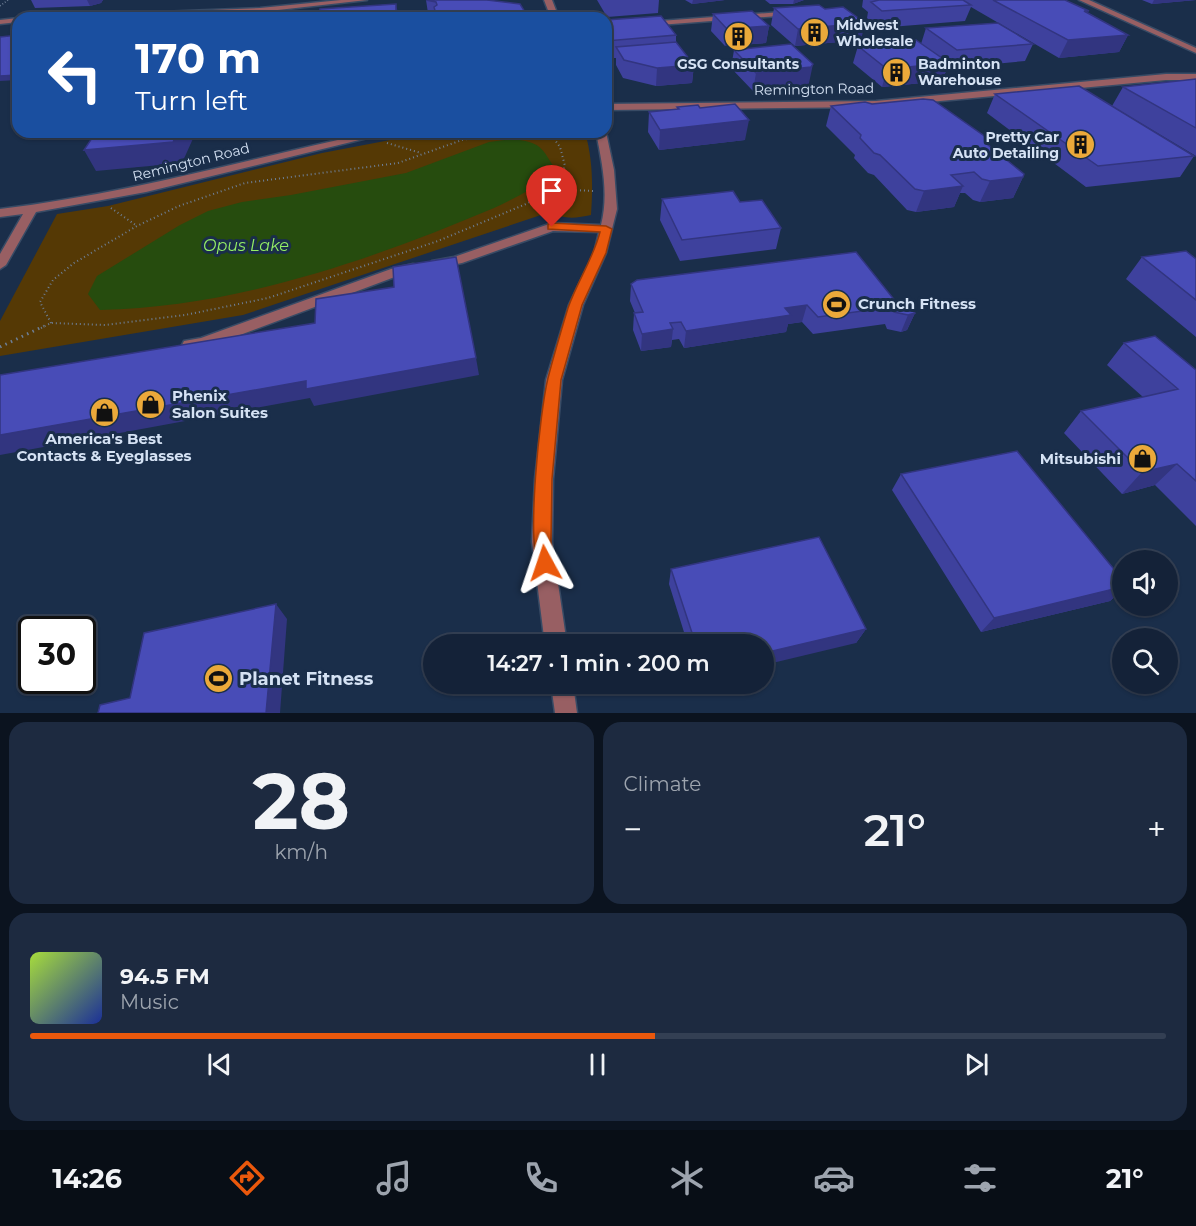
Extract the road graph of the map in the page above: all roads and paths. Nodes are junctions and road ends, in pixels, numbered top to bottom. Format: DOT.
graph roads {
  1 [pos="8,0"];
  2 [pos="363,0"];
  3 [pos="1083,0"];
  4 [pos="0,6"];
  5 [pos="204,12"];
  6 [pos="802,12"];
  7 [pos="1121,19"];
  8 [pos="612,27"];
  9 [pos="1196,51"];
  10 [pos="1196,61"];
  11 [pos="1196,68"];
  12 [pos="1166,77"];
  13 [pos="1196,77"];
  14 [pos="612,107"];
  15 [pos="378,138"];
  16 [pos="385,138"];
  17 [pos="472,138"];
  18 [pos="554,138"];
  19 [pos="602,138"];
  20 [pos="421,153"];
  21 [pos="552,189"];
  22 [pos="592,191"];
  23 [pos="108,206"];
  24 [pos="31,210"];
  25 [pos="0,213"];
  26 [pos="136,226"];
  27 [pos="606,229"];
  28 [pos="0,265"];
  29 [pos="51,323"];
  30 [pos="0,347"];
  31 [pos="170,348"];
  32 [pos="555,634"];
  33 [pos="563,694"];
  34 [pos="566,713"];
  1 -- 4 [label="path"];
  2 -- 5 [label="street"];
  3 -- 7 [label="street"];
  6 -- 8 [label="street"];
  7 -- 9 [label="street"];
  7 -- 10 [label="street"];
  11 -- 12 [label="street, Remington Road"];
  12 -- 13 [label="street, Remington Road"];
  12 -- 14 [label="street, Remington Road"];
  15 -- 24 [label="street, Remington Road"];
  16 -- 20 [label="path"];
  17 -- 20 [label="path"];
  18 -- 21 [label="path"];
  19 -- 27 [label="street"];
  20 -- 26 [label="path"];
  21 -- 22 [label="path"];
  21 -- 29 [label="path"];
  23 -- 26 [label="path"];
  24 -- 25 [label="street, Remington Road"];
  24 -- 28 [label="street"];
  26 -- 29 [label="path"];
  27 -- 31 [label="street"];
  27 -- 32 [label="street"];
  29 -- 30 [label="path"];
  33 -- 34 [label="street"];
}
